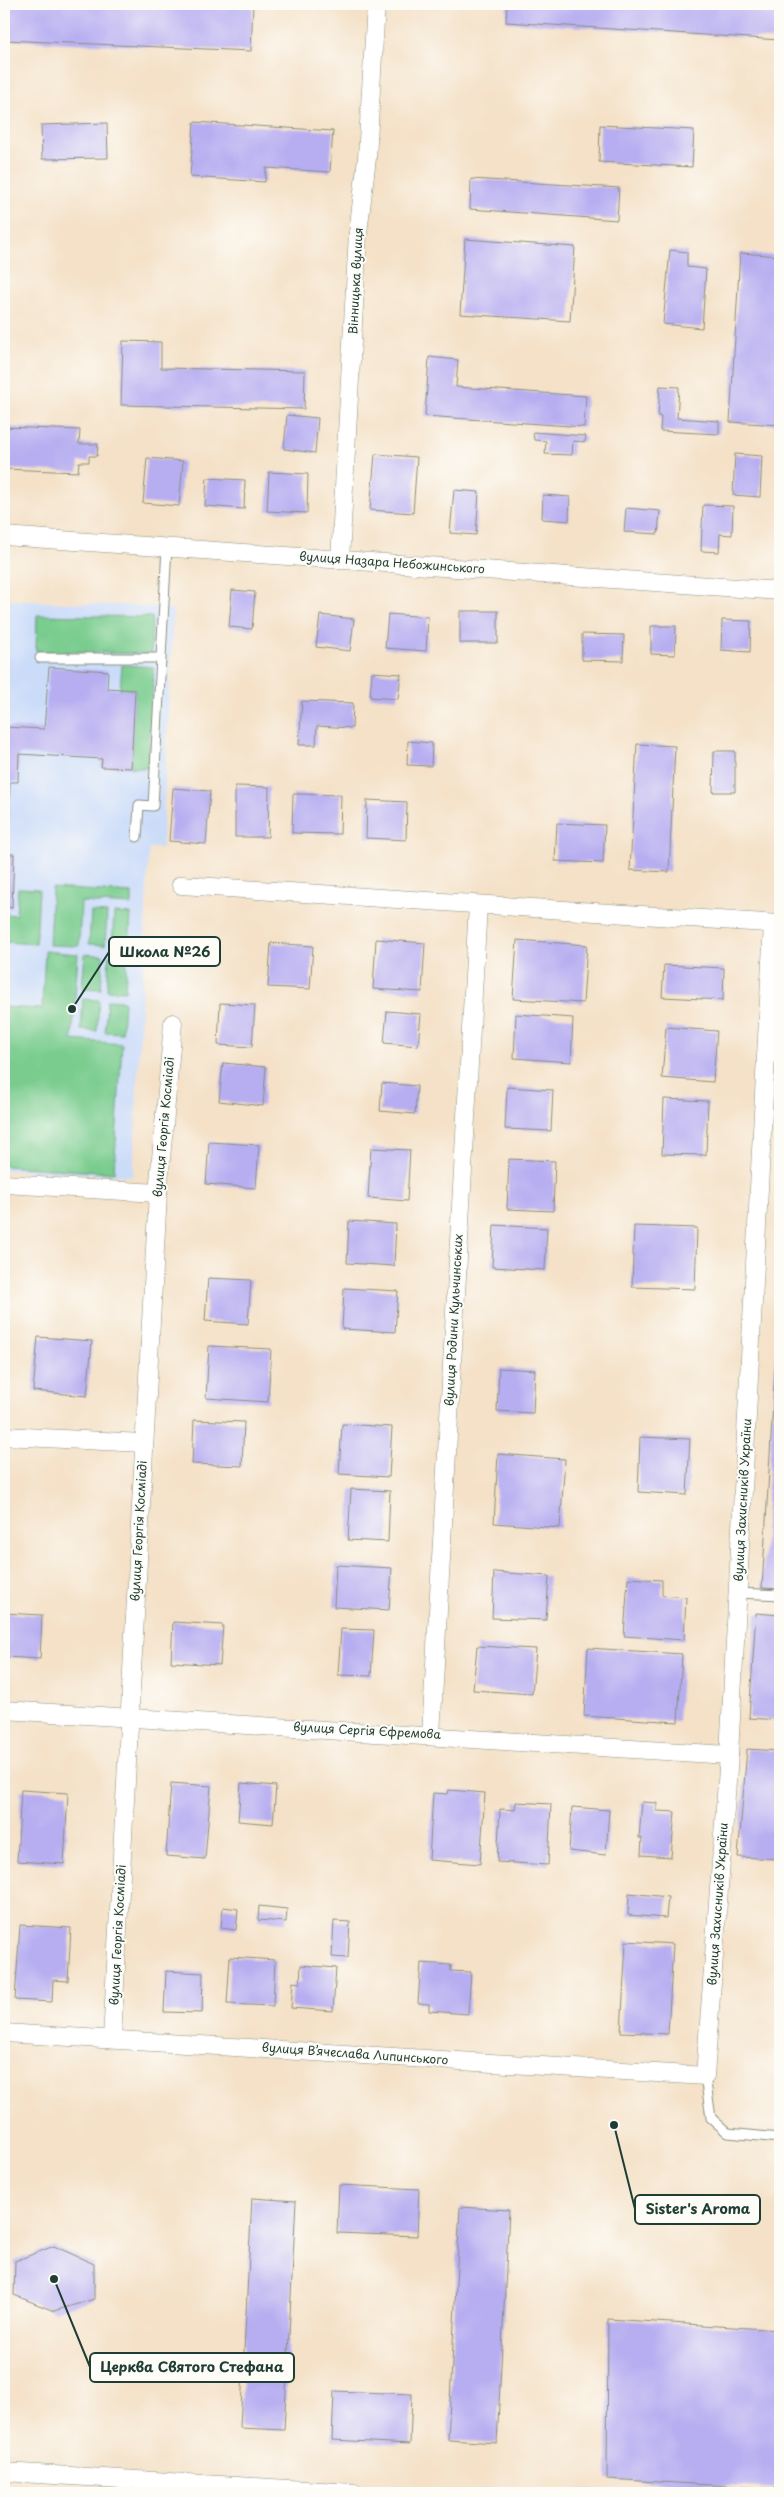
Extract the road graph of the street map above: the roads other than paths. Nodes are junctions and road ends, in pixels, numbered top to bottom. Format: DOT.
graph roads {
  1 [pos="376,4"];
  2 [pos="4,536"];
  3 [pos="168,547"];
  4 [pos="340,560"];
  5 [pos="780,591"];
  6 [pos="40,658"];
  7 [pos="160,658"];
  8 [pos="137,837"];
  9 [pos="181,885"];
  10 [pos="478,905"];
  11 [pos="777,924"];
  12 [pos="173,1023"];
  13 [pos="4,1184"];
  14 [pos="158,1192"];
  15 [pos="4,1436"];
  16 [pos="143,1443"];
  17 [pos="738,1593"];
  18 [pos="780,1595"];
  19 [pos="4,1710"];
  20 [pos="131,1716"];
  21 [pos="431,1735"];
  22 [pos="729,1755"];
  23 [pos="4,2033"];
  24 [pos="112,2039"];
  25 [pos="705,2076"];
  26 [pos="780,2138"];
  27 [pos="4,2472"];
  28 [pos="224,2490"];
  29 [pos="354,2493"];
  1 -- 4 [label="street, Вінницька вулиця"];
  2 -- 3 [label="street, вулиця Назара Небожинського"];
  3 -- 4 [label="street, вулиця Назара Небожинського"];
  3 -- 7 [label="lane"];
  4 -- 5 [label="street, вулиця Назара Небожинського"];
  6 -- 7 [label="lane"];
  7 -- 8 [label="lane"];
  9 -- 10 [label="street"];
  10 -- 11 [label="street"];
  10 -- 21 [label="street, вулиця Родини Кульчинських"];
  11 -- 17 [label="street, вулиця Захисників України"];
  12 -- 14 [label="street, вулиця Георгія Косміаді"];
  13 -- 14 [label="street"];
  14 -- 16 [label="street, вулиця Георгія Косміаді"];
  15 -- 16 [label="street"];
  16 -- 20 [label="street, вулиця Георгія Косміаді"];
  17 -- 18 [label="lane"];
  17 -- 22 [label="street, вулиця Захисників України"];
  19 -- 20 [label="street, вулиця Сергія Єфремова"];
  20 -- 21 [label="street, вулиця Сергія Єфремова"];
  20 -- 24 [label="street, вулиця Георгія Косміаді"];
  21 -- 22 [label="street, вулиця Сергія Єфремова"];
  22 -- 25 [label="street, вулиця Захисників України"];
  23 -- 24 [label="street, вулиця Вʼячеслава Липинського"];
  24 -- 25 [label="street, вулиця Вʼячеслава Липинського"];
  25 -- 26 [label="lane"];
  27 -- 28 [label="street"];
  28 -- 29 [label="street"];
}
